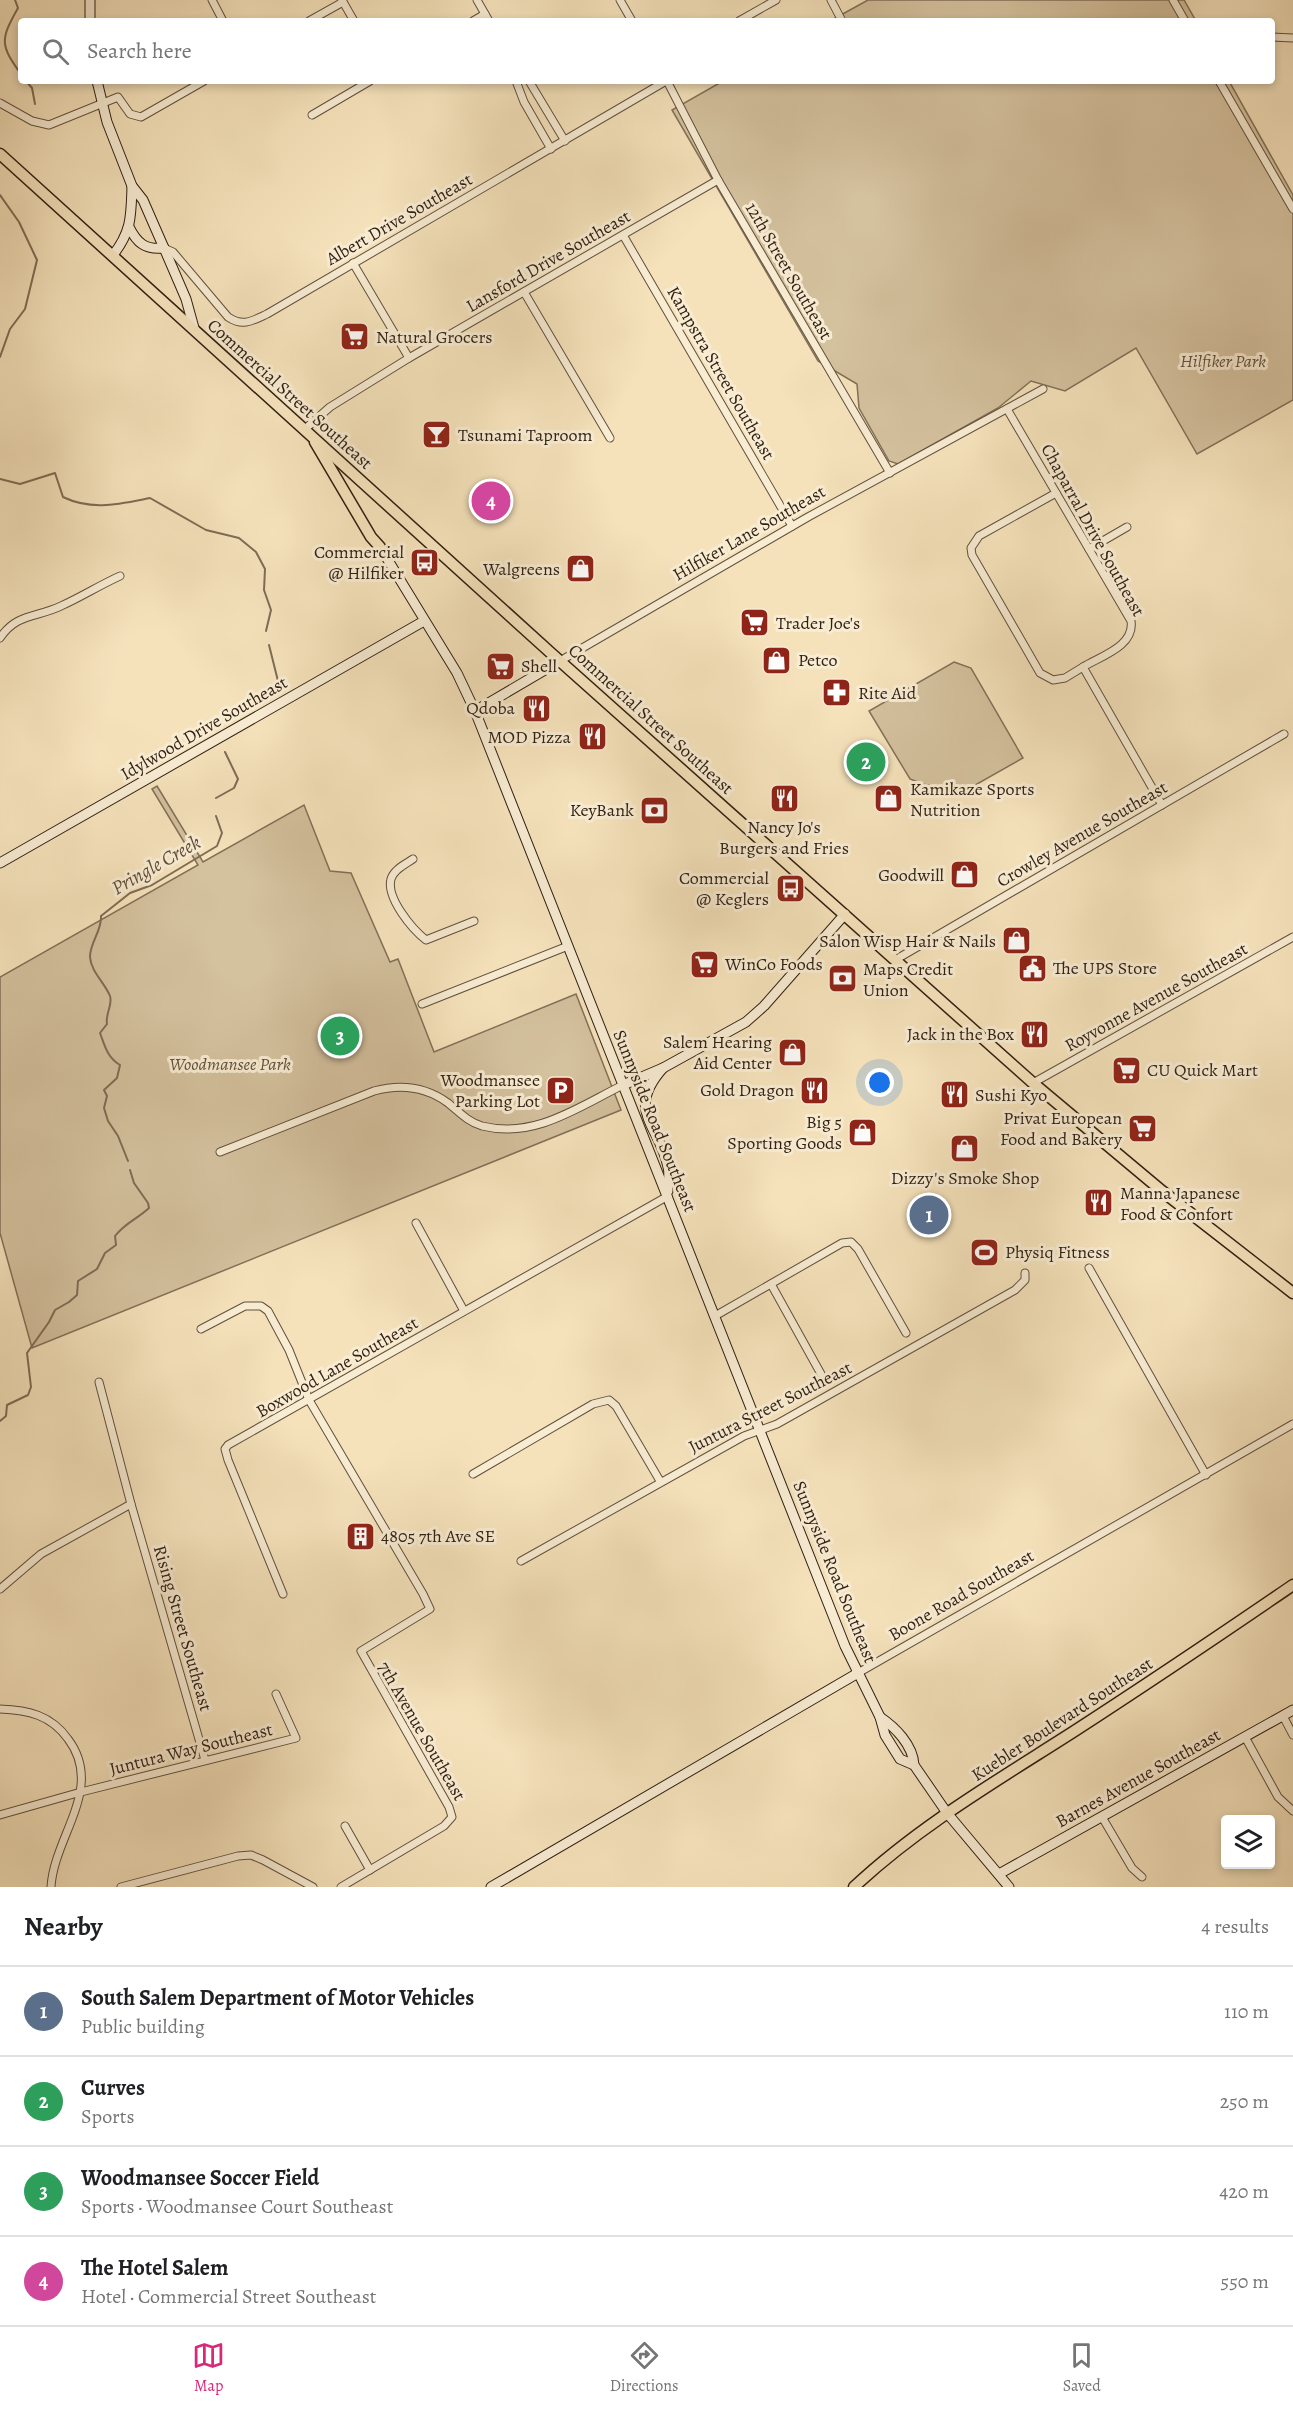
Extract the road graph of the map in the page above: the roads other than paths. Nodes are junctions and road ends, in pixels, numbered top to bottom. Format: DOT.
graph roads {
  1 [pos="90,0"];
  2 [pos="212,0"];
  3 [pos="477,0"];
  4 [pos="620,0"];
  5 [pos="776,0"];
  6 [pos="831,0"];
  7 [pos="1173,0"];
  8 [pos="343,1"];
  9 [pos="90,18"];
  10 [pos="221,18"];
  11 [pos="314,18"];
  12 [pos="352,18"];
  13 [pos="487,18"];
  14 [pos="630,18"];
  15 [pos="744,18"];
  16 [pos="840,18"];
  17 [pos="1183,18"];
  18 [pos="1275,37"];
  19 [pos="1293,38"];
  20 [pos="98,84"];
  21 [pos="199,84"];
  22 [pos="365,84"];
  23 [pos="517,84"];
  24 [pos="531,84"];
  25 [pos="661,84"];
  26 [pos="668,84"];
  27 [pos="1221,84"];
  28 [pos="0,103"];
  29 [pos="102,103"];
  30 [pos="312,115"];
  31 [pos="565,141"];
  32 [pos="551,149"];
  33 [pos="0,154"];
  34 [pos="718,180"];
  35 [pos="132,186"];
  36 [pos="1293,209"];
  37 [pos="129,227"];
  38 [pos="623,235"];
  39 [pos="164,248"];
  40 [pos="113,255"];
  41 [pos="353,263"];
  42 [pos="524,292"];
  43 [pos="194,328"];
  44 [pos="410,358"];
  45 [pos="1043,389"];
  46 [pos="1007,409"];
  47 [pos="307,432"];
  48 [pos="610,438"];
  49 [pos="890,473"];
  50 [pos="1056,493"];
  51 [pos="792,526"];
  52 [pos="1127,527"];
  53 [pos="380,547"];
  54 [pos="1089,549"];
  55 [pos="120,576"];
  56 [pos="424,621"];
  57 [pos="0,638"];
  58 [pos="560,661"];
  59 [pos="1083,667"];
  60 [pos="475,711"];
  61 [pos="1284,734"];
  62 [pos="1162,805"];
  63 [pos="413,859"];
  64 [pos="0,863"];
  65 [pos="844,914"];
  66 [pos="474,921"];
  67 [pos="1293,937"];
  68 [pos="568,946"];
  69 [pos="895,960"];
  70 [pos="422,1004"];
  71 [pos="663,1068"];
  72 [pos="1033,1083"];
  73 [pos="623,1085"];
  74 [pos="220,1152"];
  75 [pos="668,1196"];
  76 [pos="416,1223"];
  77 [pos="1089,1268"];
  78 [pos="1025,1273"];
  79 [pos="771,1284"];
  80 [pos="1293,1293"];
  81 [pos="464,1311"];
  82 [pos="715,1316"];
  83 [pos="201,1329"];
  84 [pos="906,1333"];
  85 [pos="821,1374"];
  86 [pos="99,1383"];
  87 [pos="309,1400"];
  88 [pos="1293,1424"];
  89 [pos="760,1430"];
  90 [pos="473,1474"];
  91 [pos="1206,1475"];
  92 [pos="660,1481"];
  93 [pos="131,1504"];
  94 [pos="521,1561"];
  95 [pos="1293,1585"];
  96 [pos="0,1589"];
  97 [pos="283,1594"];
  98 [pos="858,1673"];
  99 [pos="276,1694"];
  100 [pos="0,1709"];
  101 [pos="1293,1710"];
  102 [pos="1283,1716"];
  103 [pos="1293,1735"];
  104 [pos="1245,1737"];
  105 [pos="206,1760"];
  106 [pos="81,1792"];
  107 [pos="1293,1811"];
  108 [pos="947,1813"];
  109 [pos="0,1815"];
  110 [pos="1102,1817"];
  111 [pos="345,1826"];
  112 [pos="370,1870"];
  113 [pos="999,1874"];
  114 [pos="1142,1877"];
  115 [pos="51,1887"];
  116 [pos="122,1887"];
  117 [pos="313,1887"];
  118 [pos="341,1887"];
  119 [pos="491,1887"];
  120 [pos="855,1887"];
  121 [pos="1010,1887"];
  1 -- 9 [label="main road"];
  2 -- 10 [label="street"];
  3 -- 13 [label="street"];
  4 -- 14 [label="street"];
  5 -- 15 [label="street"];
  6 -- 16 [label="street"];
  7 -- 17 [label="street"];
  8 -- 11 [label="street"];
  8 -- 12 [label="street"];
  18 -- 19 [label="street"];
  20 -- 29 [label="main road"];
  21 -- 29 [label="street"];
  22 -- 30 [label="street"];
  23 -- 32 [label="street"];
  24 -- 31 [label="street"];
  25 -- 31 [label="street, Albert Drive Southeast"];
  26 -- 34 [label="street, 12th Street Southeast"];
  27 -- 36 [label="street"];
  28 -- 29 [label="street"];
  29 -- 35 [label="main road"];
  31 -- 32 [label="street, Albert Drive Southeast"];
  32 -- 41 [label="street, Albert Drive Southeast"];
  33 -- 40 [label="main road, Commercial Street Southeast"];
  34 -- 38 [label="street, Lansford Drive Southeast"];
  34 -- 49 [label="street, 12th Street Southeast"];
  35 -- 37 [label="main road"];
  35 -- 39 [label="main road"];
  37 -- 39 [label="main road"];
  37 -- 40 [label="main road"];
  38 -- 42 [label="street, Lansford Drive Southeast"];
  38 -- 51 [label="street, Kampstra Street Southeast"];
  39 -- 41 [label="street, Albert Drive Southeast"];
  39 -- 43 [label="main road"];
  40 -- 43 [label="main road, Commercial Street Southeast"];
  41 -- 44 [label="street"];
  42 -- 44 [label="street, Lansford Drive Southeast"];
  42 -- 48 [label="street"];
  43 -- 47 [label="main road, Commercial Street Southeast"];
  44 -- 47 [label="street, Lansford Drive Southeast"];
  45 -- 46 [label="street, Hilfiker Lane Southeast"];
  46 -- 49 [label="street, Hilfiker Lane Southeast"];
  46 -- 50 [label="street, Chaparral Drive Southeast"];
  47 -- 53 [label="main road"];
  47 -- 58 [label="main road, Commercial Street Southeast"];
  49 -- 51 [label="street, Hilfiker Lane Southeast"];
  50 -- 54 [label="street, Chaparral Drive Southeast"];
  50 -- 59 [label="street"];
  51 -- 58 [label="street, Hilfiker Lane Southeast"];
  52 -- 54 [label="street"];
  53 -- 56 [label="main road, Sunnyside Road Southeast"];
  54 -- 59 [label="street, Chaparral Drive Southeast"];
  55 -- 57 [label="street"];
  56 -- 60 [label="main road, Sunnyside Road Southeast"];
  56 -- 64 [label="main road, Idylwood Drive Southeast"];
  58 -- 60 [label="main road, Hilfiker Lane Southeast"];
  58 -- 65 [label="main road, Commercial Street Southeast"];
  59 -- 62 [label="street"];
  60 -- 68 [label="main road, Sunnyside Road Southeast"];
  61 -- 62 [label="street, Crowley Avenue Southeast"];
  62 -- 69 [label="street, Crowley Avenue Southeast"];
  63 -- 66 [label="street"];
  65 -- 69 [label="main road, Commercial Street Southeast"];
  65 -- 71 [label="main road"];
  67 -- 72 [label="street, Royvonne Avenue Southeast"];
  68 -- 70 [label="street"];
  68 -- 73 [label="main road, Sunnyside Road Southeast"];
  69 -- 72 [label="main road, Commercial Street Southeast"];
  71 -- 73 [label="main road"];
  71 -- 75 [label="main road"];
  72 -- 80 [label="main road, Commercial Street Southeast"];
  73 -- 74 [label="street"];
  73 -- 75 [label="main road, Sunnyside Road Southeast"];
  75 -- 81 [label="street, Boxwood Lane Southeast"];
  75 -- 82 [label="main road, Sunnyside Road Southeast"];
  76 -- 81 [label="street"];
  77 -- 91 [label="street"];
  78 -- 89 [label="street, Juntura Street Southeast"];
  79 -- 82 [label="street"];
  79 -- 84 [label="street"];
  79 -- 85 [label="street"];
  81 -- 87 [label="street, Boxwood Lane Southeast"];
  82 -- 89 [label="main road, Sunnyside Road Southeast"];
  83 -- 87 [label="street, 7th Avenue Southeast"];
  86 -- 93 [label="street, Rising Street Southeast"];
  87 -- 97 [label="street, Boxwood Lane Southeast"];
  87 -- 112 [label="street, 7th Avenue Southeast"];
  88 -- 91 [label="street, Boone Road Southeast"];
  89 -- 92 [label="street, Juntura Street Southeast"];
  89 -- 98 [label="main road, Sunnyside Road Southeast"];
  90 -- 92 [label="street"];
  91 -- 98 [label="street, Boone Road Southeast"];
  92 -- 94 [label="street, Juntura Street Southeast"];
  93 -- 96 [label="street"];
  93 -- 105 [label="street, Rising Street Southeast"];
  95 -- 108 [label="main road, Kuebler Boulevard Southeast"];
  98 -- 108 [label="main road, Sunnyside Road Southeast"];
  98 -- 119 [label="main road, Boone Road Southeast"];
  99 -- 105 [label="street, Juntura Way Southeast"];
  100 -- 106 [label="street"];
  101 -- 102 [label="main road, Barnes Avenue Southeast"];
  102 -- 103 [label="street"];
  102 -- 104 [label="main road, Barnes Avenue Southeast"];
  104 -- 107 [label="street"];
  104 -- 110 [label="main road, Barnes Avenue Southeast"];
  105 -- 106 [label="street, Juntura Way Southeast"];
  106 -- 109 [label="street, Juntura Way Southeast"];
  106 -- 115 [label="street"];
  108 -- 113 [label="main road, Sunnyside Road Southeast"];
  108 -- 120 [label="main road, Kuebler Boulevard Southeast"];
  110 -- 113 [label="main road, Barnes Avenue Southeast"];
  110 -- 114 [label="street"];
  111 -- 112 [label="street"];
  112 -- 118 [label="street"];
  113 -- 121 [label="main road, Sunnyside Road Southeast"];
  116 -- 117 [label="street"];
}
